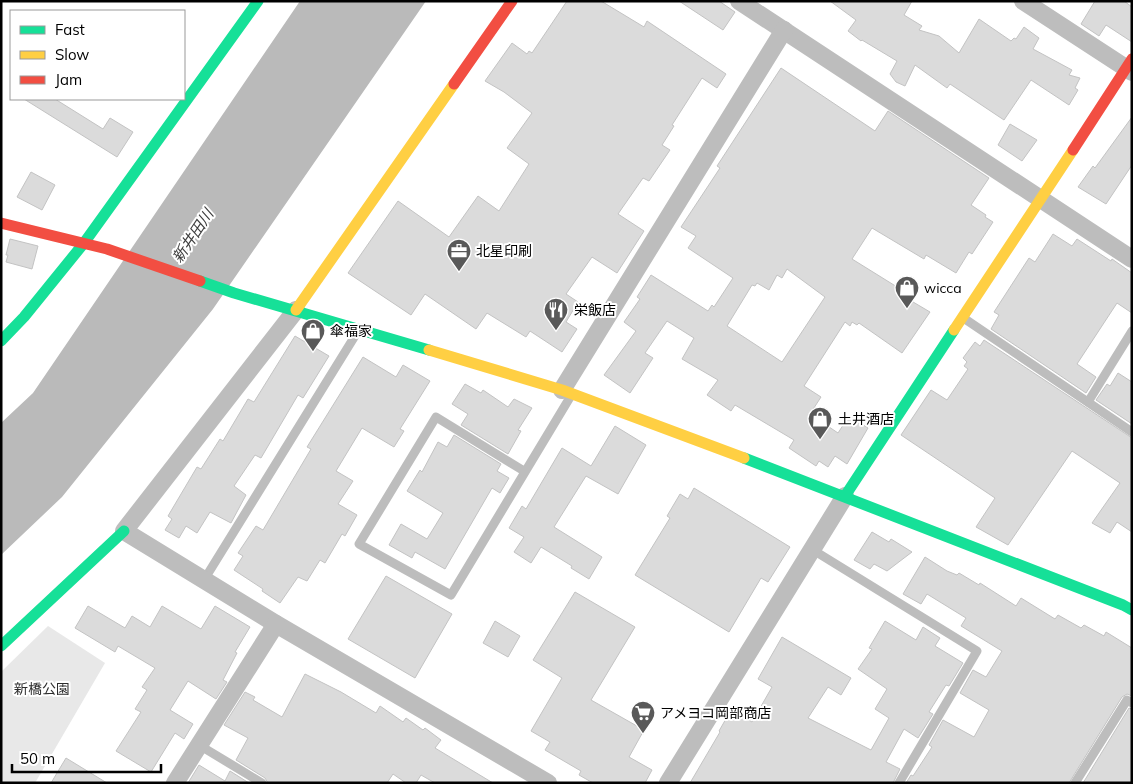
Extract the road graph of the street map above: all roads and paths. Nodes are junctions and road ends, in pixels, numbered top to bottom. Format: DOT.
graph roads {
  1 [pos="258,1"];
  2 [pos="512,1"];
  3 [pos="739,1"];
  4 [pos="1023,1"];
  5 [pos="784,30"];
  6 [pos="1130,66"];
  7 [pos="1040,199"];
  8 [pos="1,223"];
  9 [pos="84,243"];
  10 [pos="1132,259"];
  11 [pos="296,310"];
  12 [pos="962,317"];
  13 [pos="359,329"];
  14 [pos="1132,331"];
  15 [pos="1,341"];
  16 [pos="567,392"];
  17 [pos="1088,402"];
  18 [pos="1132,432"];
  19 [pos="524,471"];
  20 [pos="845,496"];
  21 [pos="124,531"];
  22 [pos="813,550"];
  23 [pos="204,580"];
  24 [pos="1128,605"];
  25 [pos="276,624"];
  26 [pos="1,646"];
  27 [pos="1132,703"];
  28 [pos="199,744"];
  29 [pos="175,783"];
  30 [pos="262,783"];
  31 [pos="548,783"];
  32 [pos="668,783"];
  33 [pos="898,783"];
  34 [pos="1075,783"];
  1 -- 9 [label="street"];
  2 -- 11 [label="street"];
  3 -- 5 [label="street"];
  4 -- 6 [label="street"];
  5 -- 7 [label="street"];
  5 -- 16 [label="street"];
  6 -- 7 [label="street"];
  7 -- 10 [label="street"];
  7 -- 12 [label="street"];
  8 -- 9 [label="street"];
  9 -- 11 [label="street"];
  9 -- 15 [label="street"];
  11 -- 13 [label="street"];
  11 -- 21 [label="street"];
  12 -- 17 [label="lane"];
  12 -- 20 [label="street"];
  13 -- 16 [label="street"];
  13 -- 23 [label="lane"];
  14 -- 17 [label="lane"];
  16 -- 19 [label="lane"];
  16 -- 20 [label="street"];
  17 -- 18 [label="lane"];
  19 -- 19 [label="lane"];
  20 -- 22 [label="street"];
  20 -- 24 [label="street"];
  21 -- 23 [label="street"];
  21 -- 26 [label="street"];
  22 -- 32 [label="street"];
  22 -- 33 [label="lane"];
  23 -- 25 [label="street"];
  25 -- 28 [label="street"];
  25 -- 31 [label="street"];
  27 -- 34 [label="lane"];
  28 -- 29 [label="street"];
  28 -- 30 [label="lane"];
}
